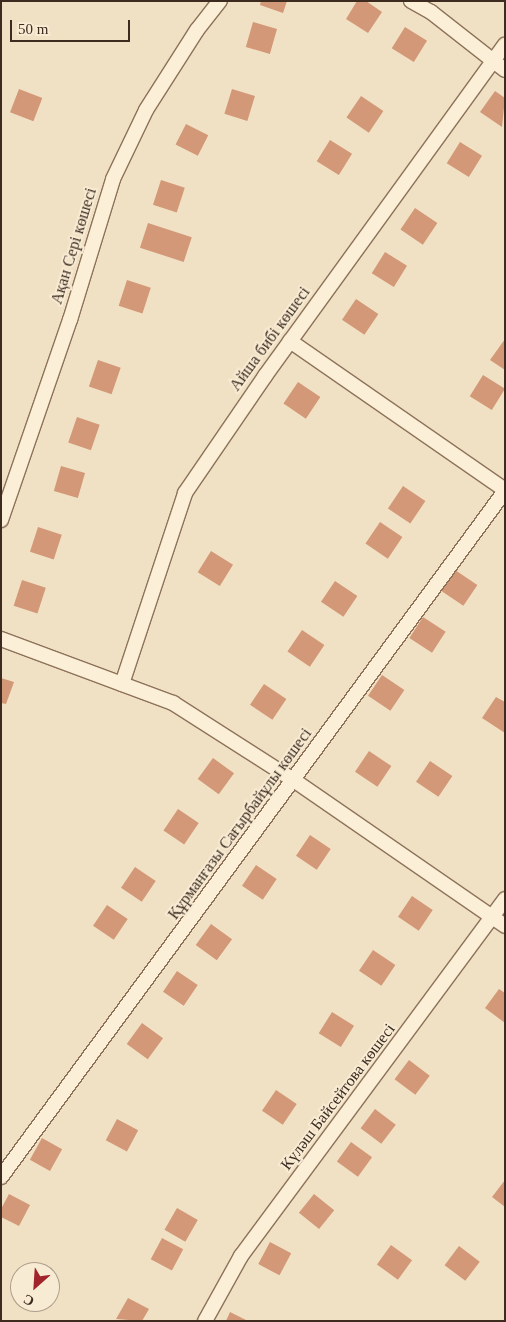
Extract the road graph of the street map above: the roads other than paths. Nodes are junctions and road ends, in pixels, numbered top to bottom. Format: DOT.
graph roads {
  1 [pos="220,1"];
  2 [pos="411,1"];
  3 [pos="505,45"];
  4 [pos="493,62"];
  5 [pos="505,70"];
  6 [pos="290,341"];
  7 [pos="505,490"];
  8 [pos="1,520"];
  9 [pos="1,639"];
  10 [pos="122,684"];
  11 [pos="295,781"];
  12 [pos="505,898"];
  13 [pos="492,917"];
  14 [pos="505,926"];
  15 [pos="1,1177"];
  16 [pos="205,1321"];
  1 -- 8 [label="street, Ақан Сері көшесі"];
  2 -- 4 [label="street"];
  3 -- 4 [label="street, Айша бибі көшесі"];
  4 -- 5 [label="street"];
  4 -- 6 [label="street, Айша бибі көшесі"];
  6 -- 7 [label="street"];
  6 -- 10 [label="street, Айша бибі көшесі"];
  7 -- 11 [label="street, Құрманғазы Сағырбайұлы көшесі"];
  9 -- 10 [label="street"];
  10 -- 11 [label="street"];
  11 -- 13 [label="street"];
  11 -- 15 [label="street, Құрманғазы Сағырбайұлы көшесі"];
  12 -- 13 [label="street, Күләш Байсейтова көшесі"];
  13 -- 14 [label="street"];
  13 -- 16 [label="street, Күләш Байсейтова көшесі"];
}
